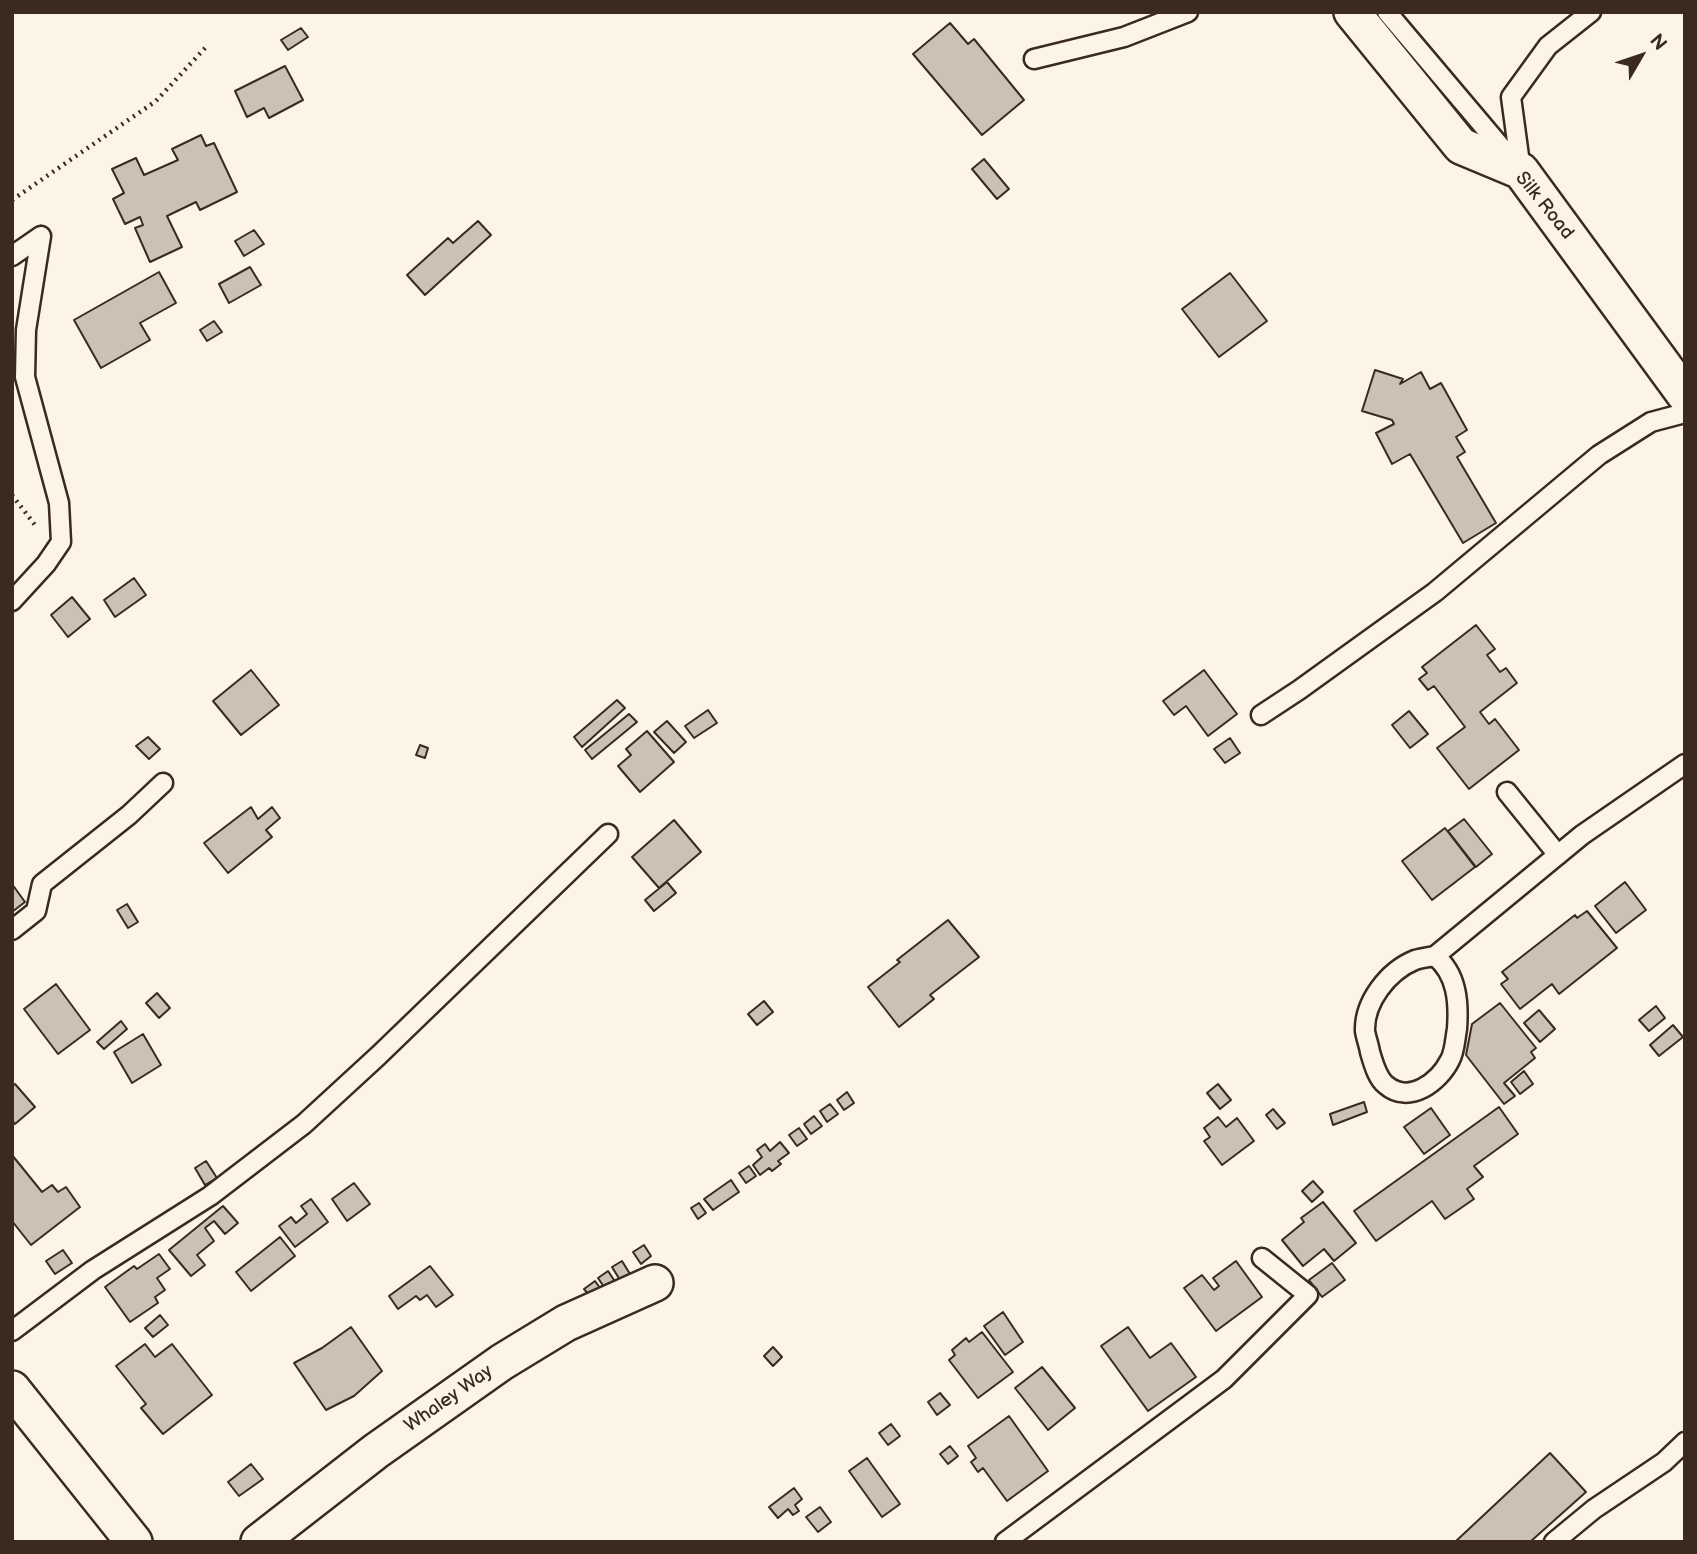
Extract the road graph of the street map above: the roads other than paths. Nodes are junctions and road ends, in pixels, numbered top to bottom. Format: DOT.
graph roads {
  1 [pos="1188,12"];
  2 [pos="1352,12"];
  3 [pos="1387,12"];
  4 [pos="1591,12"];
  5 [pos="1034,59"];
  6 [pos="1521,171"];
  7 [pos="12,256"];
  8 [pos="1685,395"];
  9 [pos="1685,413"];
  10 [pos="12,601"];
  11 [pos="1261,715"];
  12 [pos="1685,764"];
  13 [pos="163,783"];
  14 [pos="1507,792"];
  15 [pos="608,834"];
  16 [pos="1558,855"];
  17 [pos="12,930"];
  18 [pos="1436,956"];
  19 [pos="1262,1258"];
  20 [pos="655,1283"];
  21 [pos="12,1331"];
  22 [pos="12,1389"];
  23 [pos="1685,1442"];
  24 [pos="134,1542"];
  25 [pos="259,1542"];
  26 [pos="1005,1542"];
  27 [pos="1554,1542"];
  1 -- 5 [label="lane"];
  2 -- 6 [label="street, Silk Road"];
  3 -- 6 [label="lane"];
  4 -- 6 [label="lane"];
  6 -- 8 [label="street, Silk Road"];
  7 -- 10 [label="lane"];
  9 -- 11 [label="lane"];
  12 -- 16 [label="lane"];
  13 -- 17 [label="lane"];
  14 -- 16 [label="lane"];
  15 -- 21 [label="lane"];
  16 -- 18 [label="lane"];
  18 -- 18 [label="lane"];
  19 -- 26 [label="lane"];
  20 -- 25 [label="street, Whaley Way"];
  22 -- 24 [label="street"];
  23 -- 27 [label="lane"];
}
